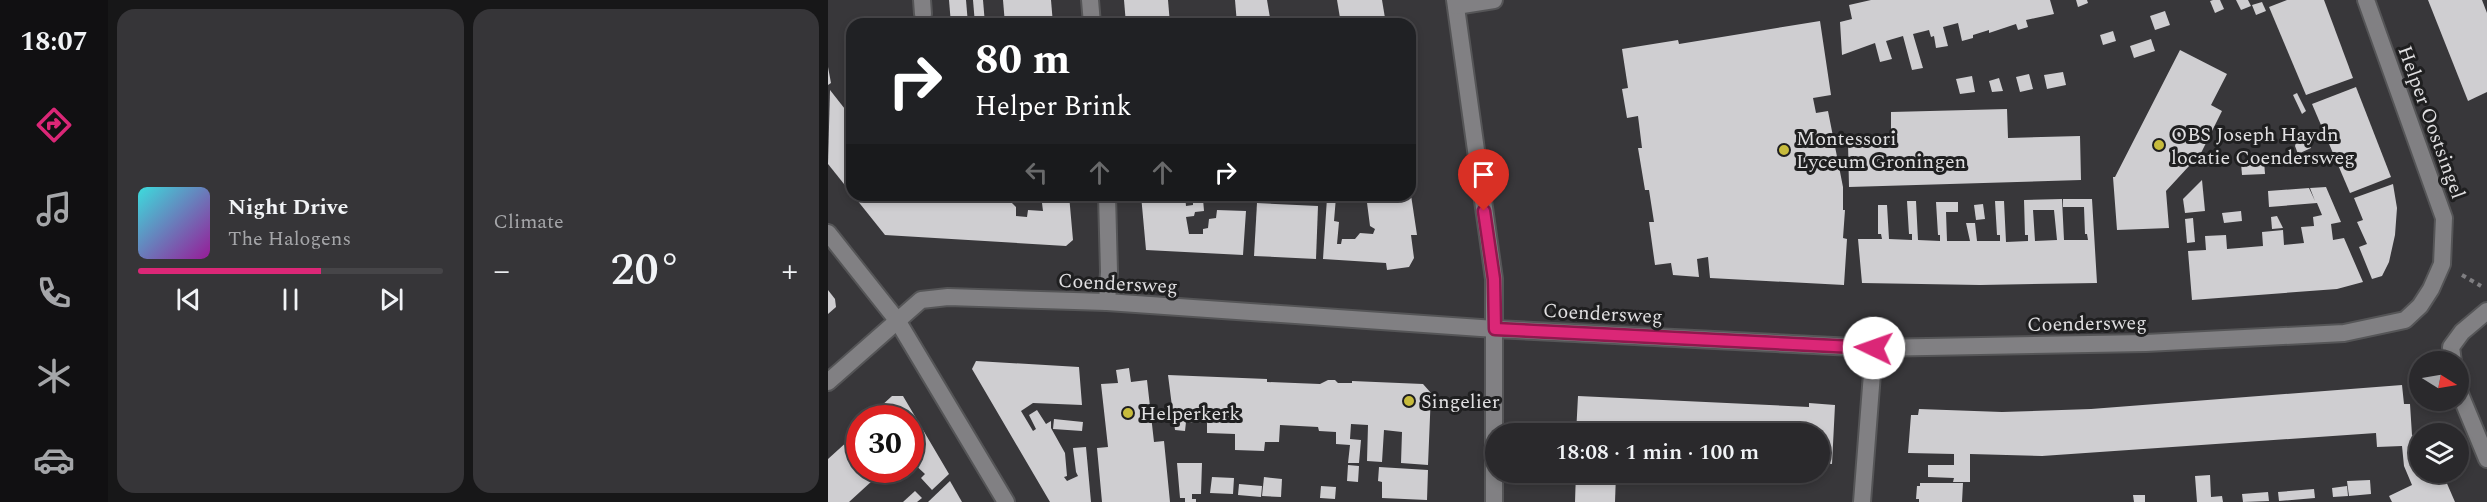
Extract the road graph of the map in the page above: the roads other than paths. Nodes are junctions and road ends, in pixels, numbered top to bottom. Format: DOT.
graph roads {
  1 [pos="1090,0"];
  2 [pos="1494,0"];
  3 [pos="2366,0"];
  4 [pos="1456,3"];
  5 [pos="1092,18"];
  6 [pos="1107,201"];
  7 [pos="828,233"];
  8 [pos="1107,302"];
  9 [pos="2487,311"];
  10 [pos="897,320"];
  11 [pos="2405,320"];
  12 [pos="1495,329"];
  13 [pos="1874,348"];
  14 [pos="2453,351"];
  15 [pos="828,382"];
  16 [pos="2467,411"];
  17 [pos="2487,459"];
  18 [pos="1006,502"];
  19 [pos="1494,502"];
  20 [pos="1862,502"];
  1 -- 5 [label="street"];
  2 -- 4 [label="street"];
  3 -- 11 [label="street, Helper Oostsingel"];
  4 -- 12 [label="street"];
  6 -- 8 [label="street"];
  7 -- 10 [label="street"];
  8 -- 10 [label="street, Coendersweg"];
  8 -- 12 [label="street, Coendersweg"];
  9 -- 14 [label="street"];
  10 -- 15 [label="street, Coendersweg"];
  10 -- 18 [label="street"];
  11 -- 13 [label="street, Coendersweg"];
  12 -- 13 [label="street, Coendersweg"];
  12 -- 19 [label="street"];
  13 -- 20 [label="street"];
  16 -- 17 [label="street"];
}
